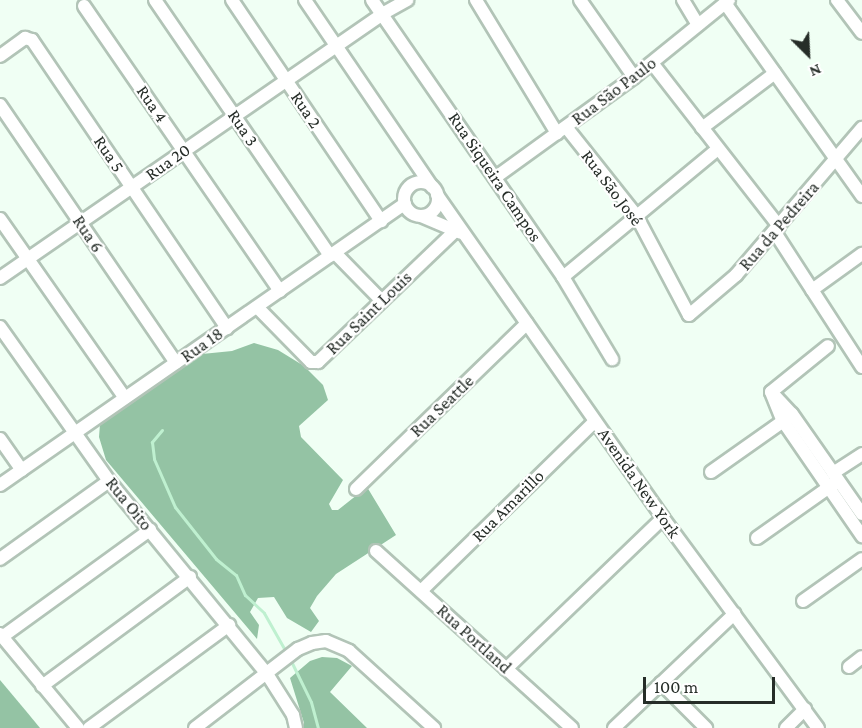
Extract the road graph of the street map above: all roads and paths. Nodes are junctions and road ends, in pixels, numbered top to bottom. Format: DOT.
graph roads {
  1 [pos="155,0"];
  2 [pos="232,0"];
  3 [pos="305,0"];
  4 [pos="372,0"];
  5 [pos="407,0"];
  6 [pos="476,0"];
  7 [pos="580,0"];
  8 [pos="683,0"];
  9 [pos="837,0"];
  10 [pos="727,2"];
  11 [pos="84,6"];
  12 [pos="382,14"];
  13 [pos="698,25"];
  14 [pos="861,28"];
  15 [pos="337,45"];
  16 [pos="0,56"];
  17 [pos="652,63"];
  18 [pos="775,73"];
  19 [pos="634,77"];
  20 [pos="286,80"];
  21 [pos="0,105"];
  22 [pos="234,116"];
  23 [pos="702,128"];
  24 [pos="862,129"];
  25 [pos="561,130"];
  26 [pos="718,149"];
  27 [pos="184,151"];
  28 [pos="838,159"];
  29 [pos="419,167"];
  30 [pos="496,177"];
  31 [pos="414,184"];
  32 [pos="132,187"];
  33 [pos="435,191"];
  34 [pos="862,196"];
  35 [pos="405,204"];
  36 [pos="636,215"];
  37 [pos="421,216"];
  38 [pos="0,219"];
  39 [pos="381,220"];
  40 [pos="81,223"];
  41 [pos="777,229"];
  42 [pos="460,232"];
  43 [pos="333,254"];
  44 [pos="862,254"];
  45 [pos="28,259"];
  46 [pos="563,277"];
  47 [pos="0,278"];
  48 [pos="812,290"];
  49 [pos="280,291"];
  50 [pos="382,301"];
  51 [pos="257,307"];
  52 [pos="689,315"];
  53 [pos="527,323"];
  54 [pos="0,327"];
  55 [pos="227,328"];
  56 [pos="828,346"];
  57 [pos="612,358"];
  58 [pos="177,363"];
  59 [pos="862,367"];
  60 [pos="125,398"];
  61 [pos="787,418"];
  62 [pos="595,421"];
  63 [pos="75,433"];
  64 [pos="0,439"];
  65 [pos="862,454"];
  66 [pos="22,470"];
  67 [pos="711,472"];
  68 [pos="109,481"];
  69 [pos="834,481"];
  70 [pos="0,485"];
  71 [pos="356,489"];
  72 [pos="862,514"];
  73 [pos="663,518"];
  74 [pos="150,530"];
  75 [pos="862,536"];
  76 [pos="757,538"];
  77 [pos="376,551"];
  78 [pos="0,559"];
  79 [pos="862,560"];
  80 [pos="190,577"];
  81 [pos="421,591"];
  82 [pos="803,601"];
  83 [pos="734,614"];
  84 [pos="229,625"];
  85 [pos="1,636"];
  86 [pos="862,657"];
  87 [pos="849,667"];
  88 [pos="506,669"];
  89 [pos="267,674"];
  90 [pos="661,683"];
  91 [pos="42,686"];
  92 [pos="805,709"];
  93 [pos="78,728"];
  94 [pos="89,728"];
  95 [pos="195,728"];
  96 [pos="296,728"];
  97 [pos="434,728"];
  98 [pos="572,728"];
  99 [pos="614,728"];
  100 [pos="706,728"];
  101 [pos="786,728"];
  102 [pos="818,728"];
  1 -- 22 [label="street, Rua 3"];
  2 -- 20 [label="street, Rua 2"];
  3 -- 15 [label="street, Avenida New York"];
  4 -- 12 [label="street, Rua Siqueira Campos"];
  5 -- 12 [label="street, Rua 20"];
  6 -- 25 [label="street, Rua São José"];
  7 -- 19 [label="street"];
  8 -- 13 [label="street"];
  9 -- 14 [label="street"];
  10 -- 13 [label="street, Rua São Paulo"];
  10 -- 18 [label="street"];
  11 -- 27 [label="street, Rua 4"];
  12 -- 15 [label="street, Rua 20"];
  12 -- 30 [label="street, Rua Siqueira Campos"];
  13 -- 17 [label="street, Rua São Paulo"];
  15 -- 20 [label="street, Rua 20"];
  15 -- 29 [label="street, Avenida New York"];
  16 -- 32 [label="street, Rua 5"];
  17 -- 19 [label="street, Rua São Paulo"];
  17 -- 23 [label="street"];
  18 -- 23 [label="street"];
  18 -- 28 [label="street"];
  19 -- 25 [label="street, Rua São Paulo"];
  20 -- 22 [label="street, Rua 20"];
  20 -- 39 [label="street, Rua 2"];
  21 -- 40 [label="street, Rua 6"];
  22 -- 27 [label="street, Rua 20"];
  22 -- 43 [label="street, Rua 3"];
  23 -- 26 [label="street"];
  24 -- 28 [label="street, Rua da Pedreira"];
  25 -- 30 [label="street, Rua São Paulo"];
  25 -- 36 [label="street, Rua São José"];
  26 -- 36 [label="street"];
  26 -- 41 [label="street"];
  27 -- 32 [label="street, Rua 20"];
  27 -- 49 [label="street, Rua 4"];
  28 -- 34 [label="street"];
  28 -- 41 [label="street, Rua da Pedreira"];
  29 -- 31 [label="street"];
  29 -- 33 [label="street, Avenida New York"];
  30 -- 46 [label="street, Rua Siqueira Campos"];
  31 -- 33 [label="street"];
  31 -- 35 [label="street"];
  32 -- 40 [label="street, Rua 20"];
  32 -- 55 [label="street, Rua 5"];
  33 -- 37 [label="street"];
  33 -- 42 [label="street, Avenida New York"];
  35 -- 37 [label="street"];
  35 -- 39 [label="street, Rua 18"];
  36 -- 46 [label="street"];
  36 -- 52 [label="street, Rua São José"];
  37 -- 42 [label="street"];
  38 -- 45 [label="street"];
  39 -- 43 [label="street, Rua 18"];
  40 -- 45 [label="street, Rua 20"];
  40 -- 58 [label="street, Rua 6"];
  41 -- 48 [label="street"];
  41 -- 52 [label="street, Rua da Pedreira"];
  42 -- 50 [label="street, Rua Saint Louis"];
  42 -- 53 [label="street, Avenida New York"];
  43 -- 49 [label="street, Rua 18"];
  43 -- 50 [label="street, Rua 3"];
  44 -- 48 [label="street"];
  45 -- 47 [label="street, Rua 20"];
  45 -- 60 [label="street"];
  46 -- 57 [label="street, Rua Siqueira Campos"];
  48 -- 59 [label="street"];
  49 -- 51 [label="street, Rua 18"];
  50 -- 51 [label="street, Rua Saint Louis"];
  51 -- 55 [label="street, Rua 18"];
  53 -- 62 [label="street, Avenida New York"];
  53 -- 71 [label="street, Rua Seattle"];
  54 -- 63 [label="street, Rua Oito"];
  55 -- 58 [label="street, Rua 18"];
  56 -- 61 [label="street"];
  58 -- 60 [label="street, Rua 18"];
  60 -- 63 [label="street, Rua 18"];
  61 -- 67 [label="street"];
  61 -- 69 [label="street"];
  62 -- 73 [label="street, Avenida New York"];
  62 -- 81 [label="street, Rua Amarillo"];
  63 -- 66 [label="street, Rua 18"];
  63 -- 68 [label="street, Rua Oito"];
  64 -- 66 [label="street"];
  65 -- 69 [label="street"];
  66 -- 70 [label="street, Rua 18"];
  68 -- 74 [label="street, Rua Oito"];
  68 -- 78 [label="street"];
  69 -- 72 [label="street"];
  69 -- 75 [label="street"];
  69 -- 76 [label="street"];
  73 -- 83 [label="street, Avenida New York"];
  73 -- 88 [label="street"];
  74 -- 80 [label="street, Rua Oito"];
  74 -- 85 [label="street"];
  77 -- 81 [label="street, Rua Portland"];
  79 -- 82 [label="street"];
  80 -- 84 [label="street, Rua Oito"];
  80 -- 91 [label="street"];
  81 -- 88 [label="street, Rua Portland"];
  83 -- 90 [label="street"];
  83 -- 92 [label="street, Avenida New York"];
  84 -- 89 [label="street, Rua Oito"];
  84 -- 94 [label="street"];
  85 -- 91 [label="street"];
  86 -- 87 [label="street"];
  88 -- 98 [label="street, Rua Portland"];
  89 -- 95 [label="street"];
  89 -- 96 [label="street, Rua Oito"];
  89 -- 97 [label="street"];
  90 -- 99 [label="street"];
  90 -- 100 [label="street"];
  91 -- 93 [label="street"];
  92 -- 101 [label="street"];
  92 -- 102 [label="street, Avenida New York"];
}
